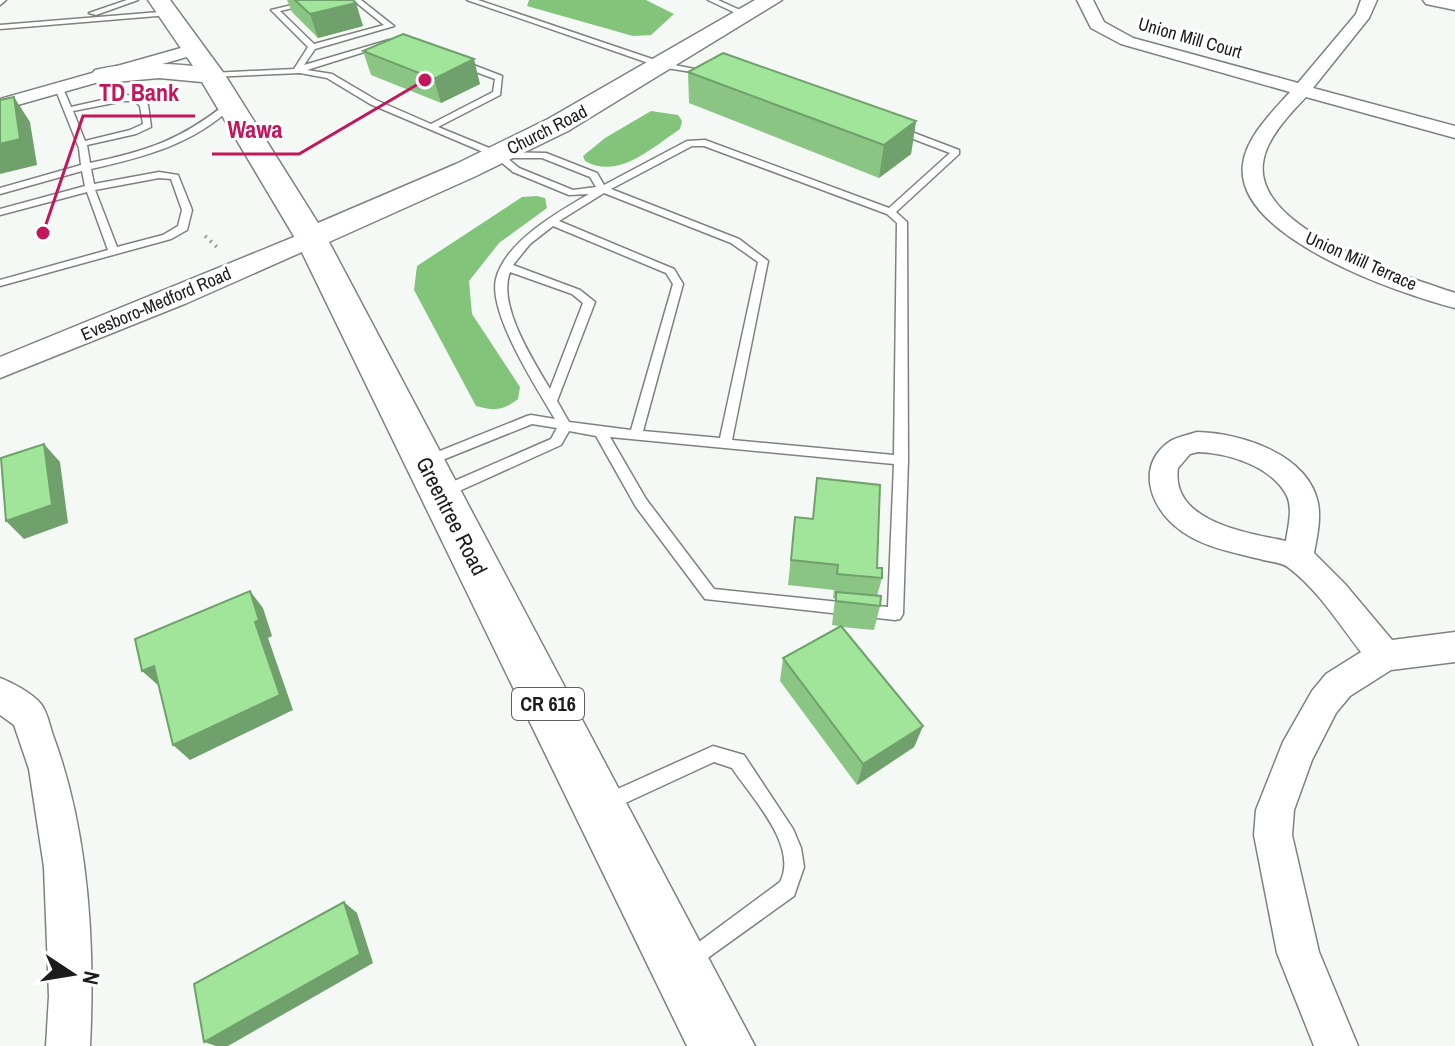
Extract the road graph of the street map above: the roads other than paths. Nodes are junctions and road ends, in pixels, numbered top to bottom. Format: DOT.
graph roads {
  1 [pos="134,0"];
  2 [pos="323,0"];
  3 [pos="357,0"];
  4 [pos="471,0"];
  5 [pos="712,0"];
  6 [pos="771,0"];
  7 [pos="1085,0"];
  8 [pos="1369,0"];
  9 [pos="1432,0"];
  10 [pos="1455,4"];
  11 [pos="164,6"];
  12 [pos="747,15"];
  13 [pos="67,20"];
  14 [pos="390,26"];
  15 [pos="0,27"];
  16 [pos="312,47"];
  17 [pos="195,49"];
  18 [pos="443,57"];
  19 [pos="663,65"];
  20 [pos="297,71"];
  21 [pos="104,75"];
  22 [pos="212,75"];
  23 [pos="724,76"];
  24 [pos="59,88"];
  25 [pos="1302,90"];
  26 [pos="0,105"];
  27 [pos="230,105"];
  28 [pos="68,110"];
  29 [pos="884,125"];
  30 [pos="432,127"];
  31 [pos="1455,132"];
  32 [pos="82,144"];
  33 [pos="498,155"];
  34 [pos="86,167"];
  35 [pos="90,188"];
  36 [pos="602,189"];
  37 [pos="0,191"];
  38 [pos="0,212"];
  39 [pos="890,212"];
  40 [pos="552,222"];
  41 [pos="311,238"];
  42 [pos="114,252"];
  43 [pos="507,267"];
  44 [pos="0,283"];
  45 [pos="1455,301"];
  46 [pos="0,368"];
  47 [pos="551,401"];
  48 [pos="565,426"];
  49 [pos="600,432"];
  50 [pos="636,435"];
  51 [pos="725,444"];
  52 [pos="901,460"];
  53 [pos="433,478"];
  54 [pos="1298,557"];
  55 [pos="1455,647"];
  56 [pos="1384,656"];
  57 [pos="0,694"];
  58 [pos="600,806"];
  59 [pos="682,966"];
  60 [pos="68,1046"];
  61 [pos="722,1046"];
  62 [pos="1336,1046"];
  1 -- 13 [label="lane"];
  2 -- 16 [label="lane"];
  3 -- 14 [label="lane"];
  4 -- 19 [label="lane"];
  5 -- 12 [label="lane"];
  6 -- 12 [label="main road, Church Road"];
  7 -- 25 [label="street, Union Mill Court"];
  8 -- 25 [label="street, Union Mill Terrace"];
  9 -- 10 [label="street"];
  11 -- 13 [label="lane"];
  11 -- 17 [label="main road, Greentree Road"];
  12 -- 19 [label="main road, Church Road"];
  13 -- 15 [label="lane"];
  14 -- 16 [label="lane"];
  14 -- 20 [label="lane"];
  16 -- 20 [label="lane"];
  17 -- 21 [label="street"];
  17 -- 22 [label="main road, Greentree Road"];
  18 -- 30 [label="lane"];
  19 -- 23 [label="lane"];
  19 -- 33 [label="main road, Church Road"];
  20 -- 22 [label="lane"];
  20 -- 30 [label="lane"];
  21 -- 22 [label="main road"];
  21 -- 24 [label="street"];
  22 -- 27 [label="main road, Greentree Road"];
  24 -- 26 [label="street"];
  24 -- 28 [label="lane"];
  25 -- 31 [label="street"];
  25 -- 45 [label="street, Union Mill Terrace"];
  27 -- 34 [label="lane"];
  27 -- 41 [label="main road, Greentree Road"];
  28 -- 32 [label="lane"];
  28 -- 32 [label="lane"];
  29 -- 39 [label="lane"];
  30 -- 33 [label="lane"];
  32 -- 34 [label="lane"];
  33 -- 36 [label="lane"];
  33 -- 36 [label="lane"];
  33 -- 41 [label="main road, Church Road"];
  34 -- 35 [label="lane"];
  34 -- 37 [label="lane"];
  35 -- 38 [label="lane"];
  35 -- 42 [label="lane"];
  35 -- 42 [label="lane"];
  36 -- 39 [label="lane"];
  36 -- 40 [label="lane"];
  36 -- 51 [label="lane"];
  39 -- 52 [label="lane"];
  40 -- 43 [label="lane"];
  40 -- 50 [label="lane"];
  41 -- 46 [label="street, Evesboro-Medford Road"];
  41 -- 53 [label="main road, Greentree Road / CR 616"];
  42 -- 44 [label="lane"];
  43 -- 47 [label="lane"];
  43 -- 47 [label="lane"];
  47 -- 48 [label="lane"];
  48 -- 49 [label="lane"];
  48 -- 53 [label="lane"];
  48 -- 53 [label="lane"];
  49 -- 50 [label="lane"];
  49 -- 52 [label="lane"];
  50 -- 51 [label="lane"];
  51 -- 52 [label="lane"];
  53 -- 58 [label="main road, Greentree Road / CR 616"];
  54 -- 54 [label="street"];
  54 -- 56 [label="street"];
  55 -- 56 [label="street"];
  56 -- 62 [label="street"];
  57 -- 60 [label="street"];
  58 -- 59 [label="main road, Greentree Road / CR 616"];
  58 -- 59 [label="lane"];
  59 -- 61 [label="main road, Greentree Road / CR 616"];
}
